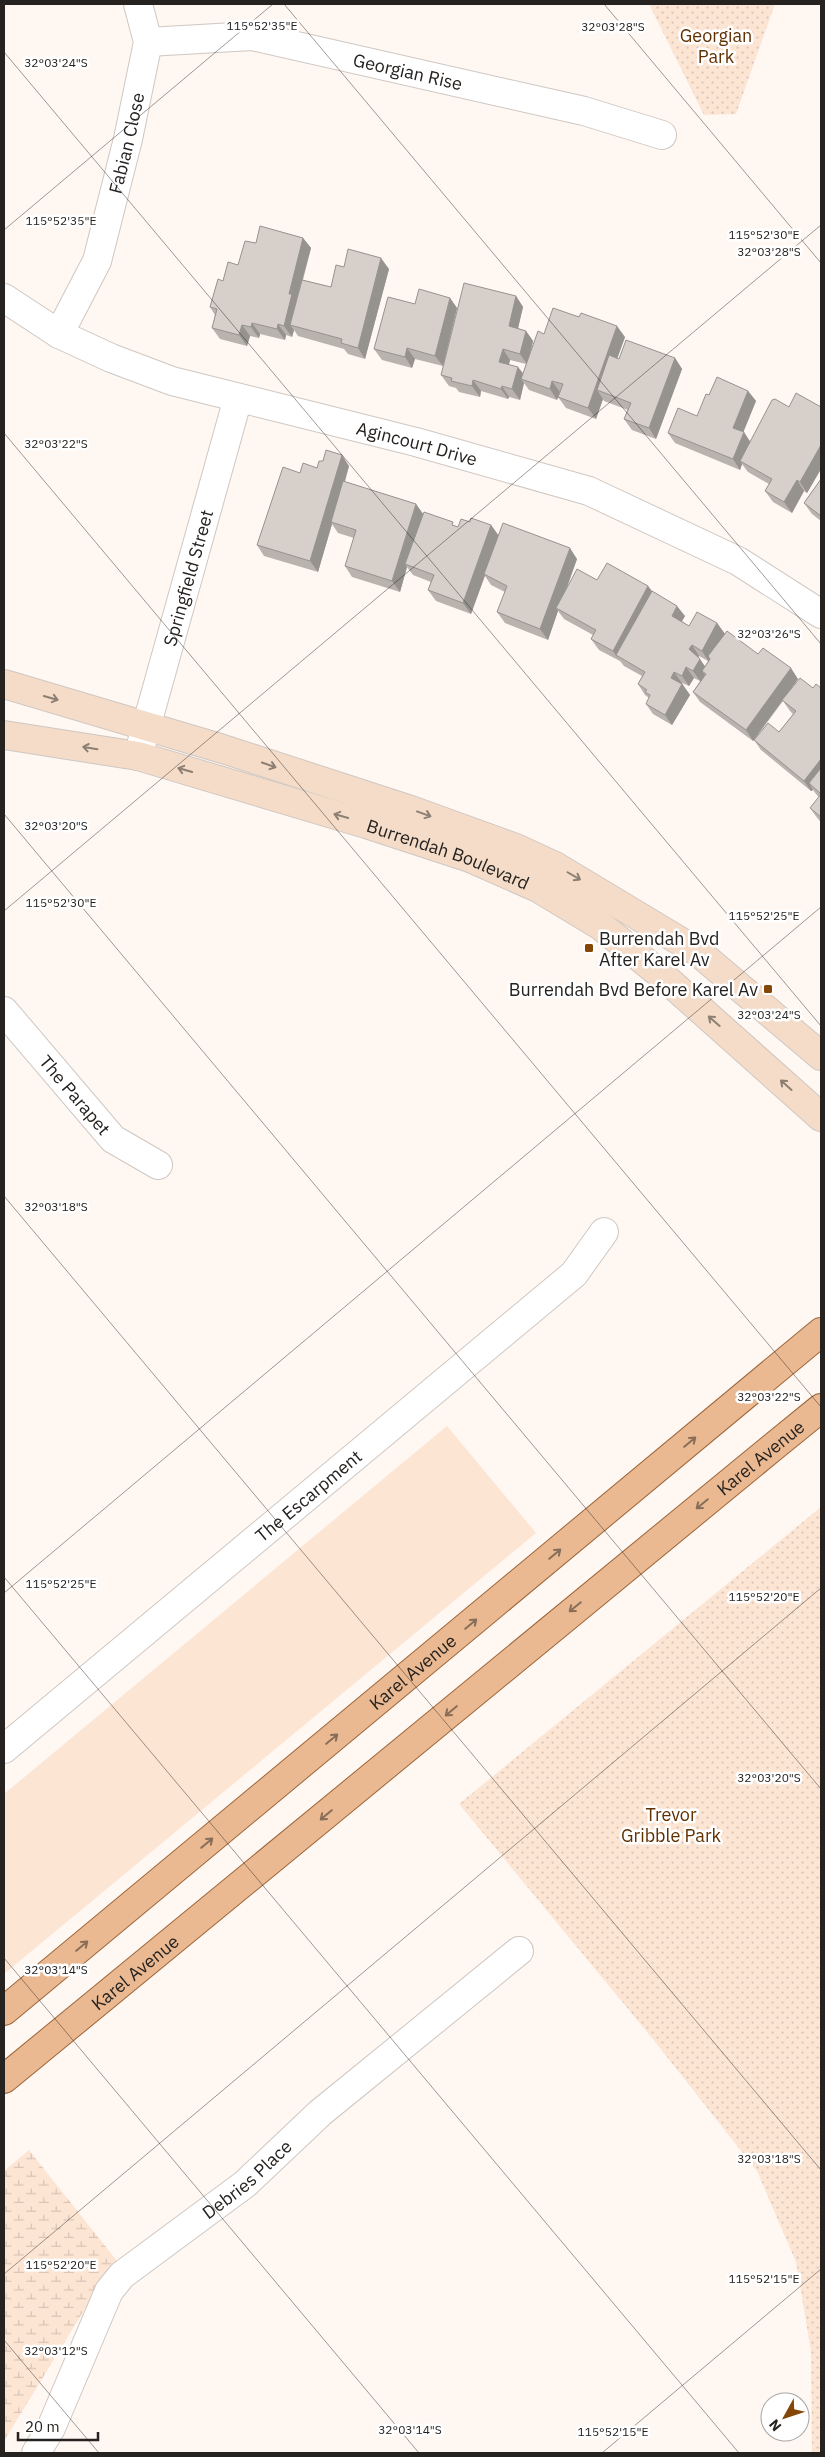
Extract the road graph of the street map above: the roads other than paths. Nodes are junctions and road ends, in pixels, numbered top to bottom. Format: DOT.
graph roads {
  1 [pos="138,4"];
  2 [pos="148,42"];
  3 [pos="662,134"];
  4 [pos="4,298"];
  5 [pos="59,334"];
  6 [pos="238,398"];
  7 [pos="821,614"];
  8 [pos="4,684"];
  9 [pos="146,726"];
  10 [pos="4,735"];
  11 [pos="138,756"];
  12 [pos="4,1011"];
  13 [pos="821,1056"];
  14 [pos="821,1118"];
  15 [pos="158,1165"];
  16 [pos="604,1232"];
  17 [pos="821,1332"];
  18 [pos="821,1408"];
  19 [pos="4,1749"];
  20 [pos="519,1950"];
  21 [pos="4,2011"];
  22 [pos="4,2079"];
  23 [pos="36,2453"];
  1 -- 2 [label="street, Fabian Close"];
  2 -- 3 [label="street, Georgian Rise"];
  2 -- 5 [label="street, Fabian Close"];
  4 -- 5 [label="street, Agincourt Drive"];
  5 -- 6 [label="street, Agincourt Drive"];
  6 -- 7 [label="street, Agincourt Drive"];
  6 -- 9 [label="street, Springfield Street"];
  8 -- 9 [label="main road, Burrendah Boulevard, one-way"];
  9 -- 11 [label="street, Springfield Street"];
  9 -- 13 [label="main road, Burrendah Boulevard, one-way"];
  11 -- 10 [label="main road, Burrendah Boulevard, one-way"];
  14 -- 11 [label="main road, Burrendah Boulevard, one-way"];
  12 -- 15 [label="street, The Parapet"];
  16 -- 19 [label="street, The Escarpment"];
  21 -- 17 [label="main road, Karel Avenue, one-way"];
  18 -- 22 [label="main road, Karel Avenue, one-way"];
  20 -- 23 [label="street, Debries Place"];
}
